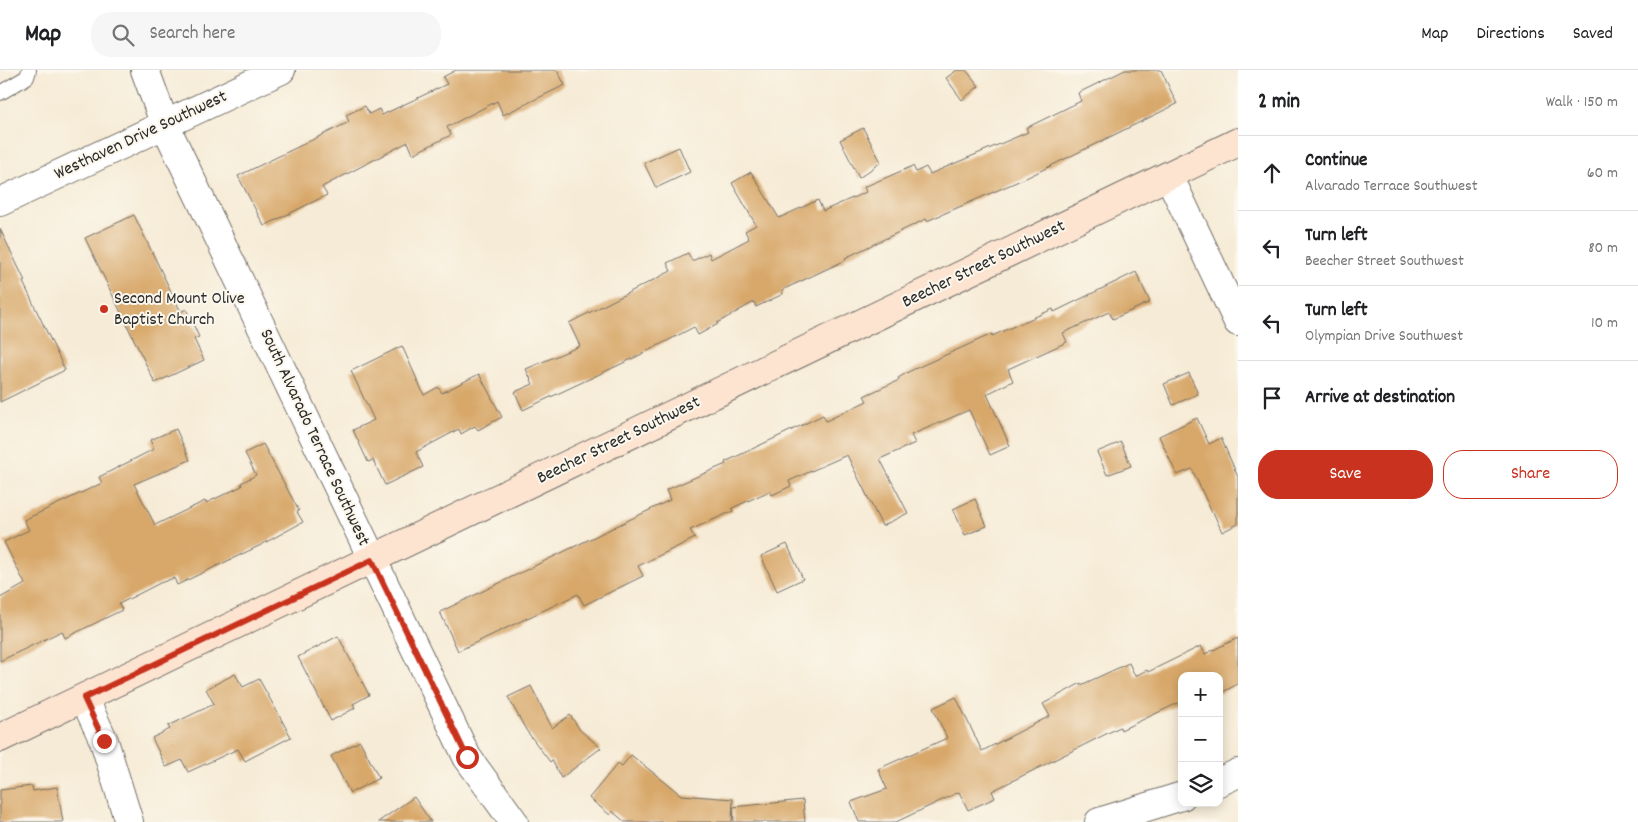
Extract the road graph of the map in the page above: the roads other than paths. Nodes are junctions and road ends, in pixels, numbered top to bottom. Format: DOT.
graph roads {
  1 [pos="30,70"];
  2 [pos="144,70"];
  3 [pos="281,70"];
  4 [pos="0,93"];
  5 [pos="165,125"];
  6 [pos="1238,142"];
  7 [pos="1169,176"];
  8 [pos="0,202"];
  9 [pos="1238,322"];
  10 [pos="372,560"];
  11 [pos="84,698"];
  12 [pos="0,738"];
  13 [pos="1238,773"];
  14 [pos="1223,780"];
  15 [pos="1178,797"];
  16 [pos="129,822"];
  17 [pos="514,822"];
  18 [pos="1100,822"];
  1 -- 4 [label="lane"];
  2 -- 5 [label="street, South Alvarado Terrace Southwest"];
  3 -- 5 [label="street, Westhaven Drive Southwest"];
  5 -- 8 [label="street, Westhaven Drive Southwest"];
  5 -- 10 [label="street, South Alvarado Terrace Southwest"];
  6 -- 7 [label="street, Beecher Street Southwest"];
  7 -- 9 [label="street"];
  7 -- 10 [label="street, Beecher Street Southwest"];
  10 -- 11 [label="street, Beecher Street Southwest"];
  10 -- 17 [label="street, South Alvarado Terrace Southwest"];
  11 -- 12 [label="street, Beecher Street Southwest"];
  11 -- 16 [label="street"];
  13 -- 14 [label="street"];
  15 -- 18 [label="street"];
}
